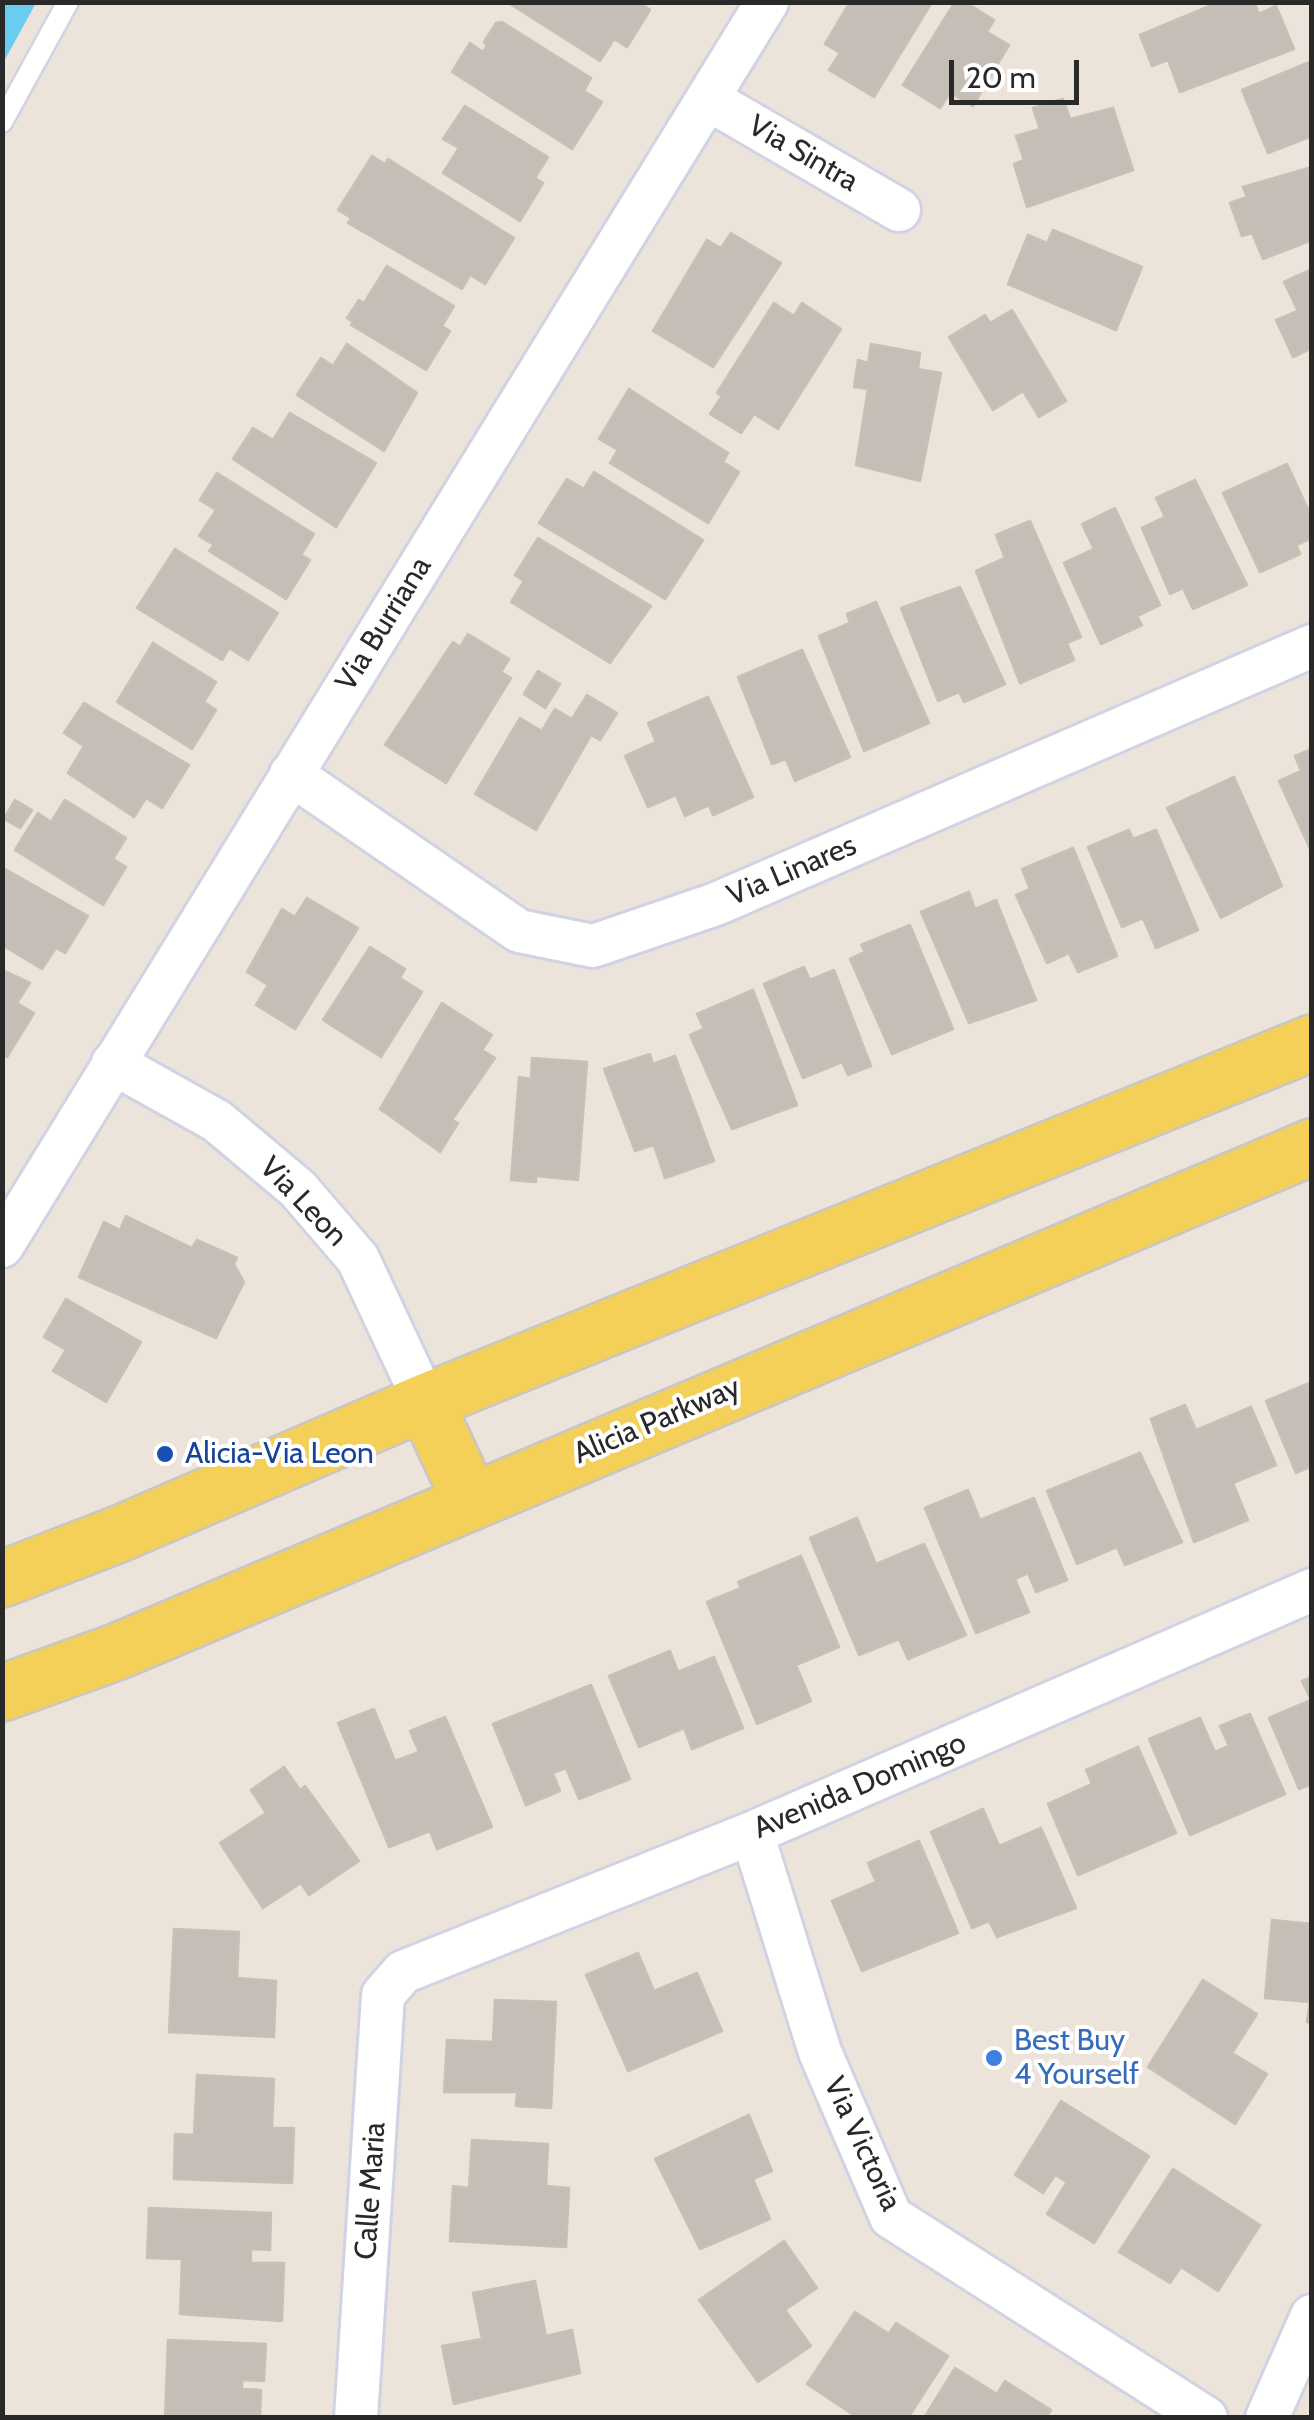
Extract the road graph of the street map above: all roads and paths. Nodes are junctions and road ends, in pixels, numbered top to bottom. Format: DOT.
graph roads {
  1 [pos="68,2"];
  2 [pos="767,2"];
  3 [pos="708,98"];
  4 [pos="2,122"];
  5 [pos="899,210"];
  6 [pos="1312,646"];
  7 [pos="291,774"];
  8 [pos="1312,1043"];
  9 [pos="113,1063"];
  10 [pos="1312,1147"];
  11 [pos="2,1246"];
  12 [pos="425,1402"];
  13 [pos="470,1499"];
  14 [pos="2,1579"];
  15 [pos="1312,1590"];
  16 [pos="2,1693"];
  17 [pos="752,1834"];
  18 [pos="404,1972"];
  19 [pos="1312,2316"];
  20 [pos="356,2418"];
  21 [pos="1206,2418"];
  22 [pos="1268,2418"];
  1 -- 4 [label="lane"];
  2 -- 3 [label="street, Via Burriana"];
  3 -- 5 [label="street, Via Sintra"];
  3 -- 7 [label="street, Via Burriana"];
  6 -- 7 [label="street, Via Linares"];
  7 -- 9 [label="street, Via Burriana"];
  8 -- 12 [label="main road"];
  9 -- 11 [label="street, Via Burriana"];
  9 -- 12 [label="street, Via Leon"];
  10 -- 13 [label="main road, Alicia Parkway"];
  12 -- 13 [label="main road"];
  12 -- 14 [label="main road"];
  13 -- 16 [label="main road, Alicia Parkway"];
  15 -- 17 [label="street, Avenida Domingo"];
  17 -- 18 [label="street, Avenida Domingo"];
  17 -- 21 [label="street, Via Victoria"];
  18 -- 20 [label="street, Calle Maria"];
  19 -- 22 [label="street"];
}
